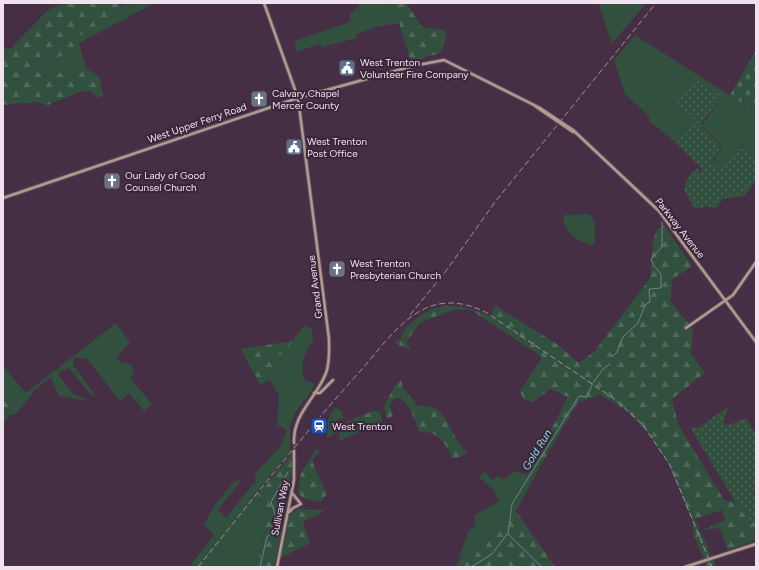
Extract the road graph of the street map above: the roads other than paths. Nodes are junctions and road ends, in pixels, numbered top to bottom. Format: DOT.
graph roads {
  1 [pos="264,3"];
  2 [pos="444,60"];
  3 [pos="298,98"];
  4 [pos="3,198"];
  5 [pos="756,262"];
  6 [pos="726,300"];
  7 [pos="686,328"];
  8 [pos="756,342"];
  9 [pos="333,380"];
  10 [pos="314,393"];
  11 [pos="294,443"];
  12 [pos="294,451"];
  13 [pos="292,492"];
  14 [pos="288,514"];
  15 [pos="756,544"];
  16 [pos="277,567"];
  17 [pos="685,567"];
  1 -- 3 [label="main road, Grand Avenue"];
  2 -- 3 [label="main road, West Upper Ferry Road"];
  2 -- 6 [label="main road, Parkway Avenue"];
  3 -- 4 [label="main road, West Upper Ferry Road"];
  3 -- 10 [label="main road, Grand Avenue"];
  5 -- 6 [label="main road"];
  6 -- 7 [label="main road"];
  6 -- 8 [label="main road, Parkway Avenue"];
  9 -- 10 [label="main road"];
  10 -- 11 [label="main road, Grand Avenue"];
  12 -- 13 [label="main road, Sullivan Way"];
  13 -- 14 [label="main road, Sullivan Way"];
  13 -- 14 [label="main road"];
  14 -- 16 [label="main road, Sullivan Way"];
  15 -- 17 [label="main road"];
}
